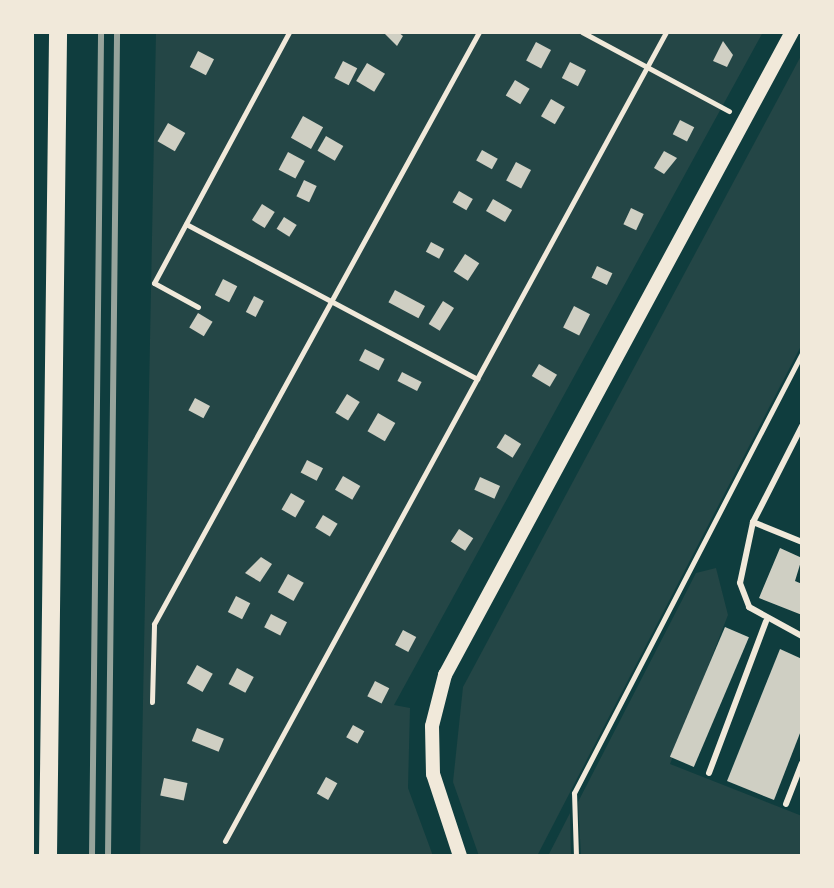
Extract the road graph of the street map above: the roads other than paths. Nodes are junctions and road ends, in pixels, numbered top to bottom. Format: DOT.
graph roads {
  1 [pos="58,32"];
  2 [pos="792,32"];
  3 [pos="802,426"];
  4 [pos="753,522"];
  5 [pos="802,542"];
  6 [pos="766,621"];
  7 [pos="802,636"];
  8 [pos="802,763"];
  9 [pos="709,773"];
  10 [pos="786,804"];
  11 [pos="48,856"];
  12 [pos="460,856"];
  1 -- 11 [label="main road"];
  2 -- 12 [label="street"];
  3 -- 4 [label="lane"];
  4 -- 5 [label="lane"];
  4 -- 6 [label="lane"];
  6 -- 7 [label="lane"];
  6 -- 9 [label="lane"];
  8 -- 10 [label="lane"];
}
